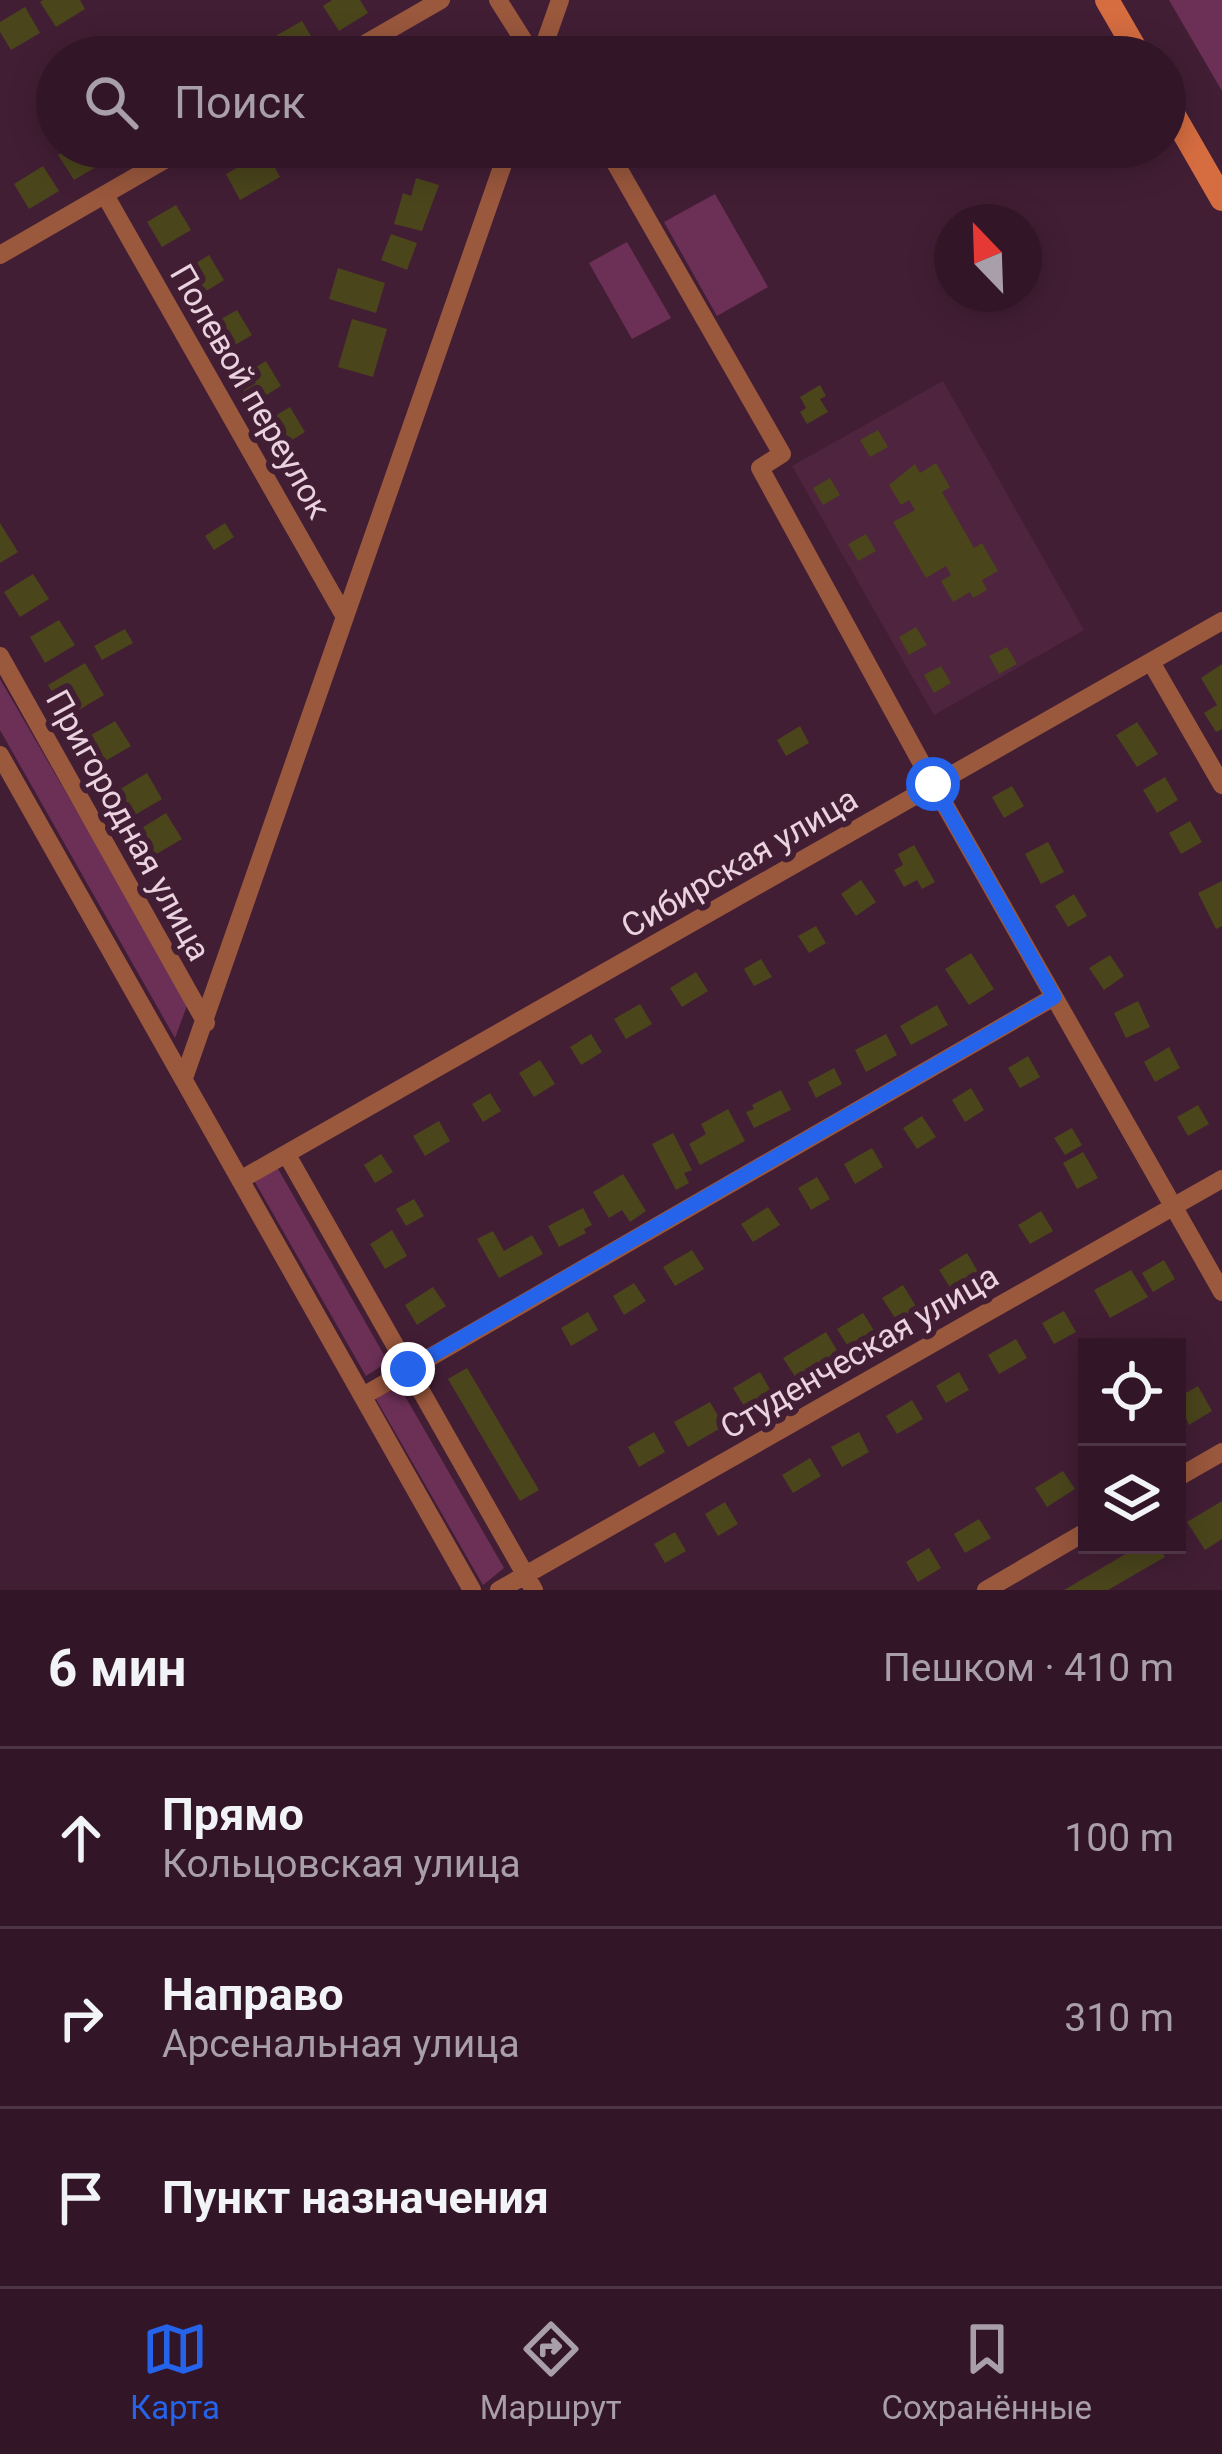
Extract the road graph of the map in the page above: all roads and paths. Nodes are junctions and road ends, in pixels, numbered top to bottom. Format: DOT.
graph roads {
  1 [pos="441,0"];
  2 [pos="498,0"];
  3 [pos="560,0"];
  4 [pos="1107,0"];
  5 [pos="378,36"];
  6 [pos="523,36"];
  7 [pos="545,36"];
  8 [pos="1128,36"];
  9 [pos="1186,136"];
  10 [pos="151,168"];
  11 [pos="502,168"];
  12 [pos="618,168"];
  13 [pos="105,195"];
  14 [pos="1222,199"];
  15 [pos="0,255"];
  16 [pos="345,617"];
  17 [pos="1222,621"];
  18 [pos="0,656"];
  19 [pos="1151,662"];
  20 [pos="0,755"];
  21 [pos="933,784"];
  22 [pos="1222,785"];
  23 [pos="1054,997"];
  24 [pos="206,1023"];
  25 [pos="184,1078"];
  26 [pos="287,1155"];
  27 [pos="1222,1179"];
  28 [pos="240,1180"];
  29 [pos="1173,1207"];
  30 [pos="1222,1292"];
  31 [pos="408,1369"];
  32 [pos="363,1396"];
  33 [pos="1222,1452"];
  34 [pos="1186,1473"];
  35 [pos="1078,1536"];
  36 [pos="530,1583"];
  37 [pos="472,1590"];
  38 [pos="500,1590"];
  39 [pos="986,1590"];
  1 -- 5 [label="street"];
  2 -- 6 [label="street"];
  3 -- 7 [label="street"];
  4 -- 8 [label="main road"];
  9 -- 14 [label="main road"];
  10 -- 13 [label="street"];
  11 -- 16 [label="street"];
  12 -- 21 [label="street"];
  13 -- 15 [label="street"];
  13 -- 16 [label="street, Полевой переулок"];
  16 -- 24 [label="street"];
  17 -- 19 [label="street, Сибирская улица"];
  18 -- 24 [label="street, Пригородная улица"];
  19 -- 21 [label="street, Сибирская улица"];
  19 -- 22 [label="street"];
  20 -- 25 [label="street"];
  21 -- 23 [label="street"];
  21 -- 26 [label="street, Сибирская улица"];
  23 -- 29 [label="street"];
  23 -- 31 [label="street"];
  24 -- 25 [label="street"];
  25 -- 28 [label="street"];
  26 -- 28 [label="street, Сибирская улица"];
  26 -- 31 [label="street"];
  27 -- 29 [label="street, Студенческая улица"];
  28 -- 32 [label="street"];
  29 -- 30 [label="street"];
  29 -- 36 [label="street, Студенческая улица"];
  31 -- 32 [label="street"];
  31 -- 36 [label="street"];
  32 -- 37 [label="street"];
  33 -- 34 [label="street"];
  35 -- 39 [label="street"];
  36 -- 38 [label="street, Студенческая улица"];
}
